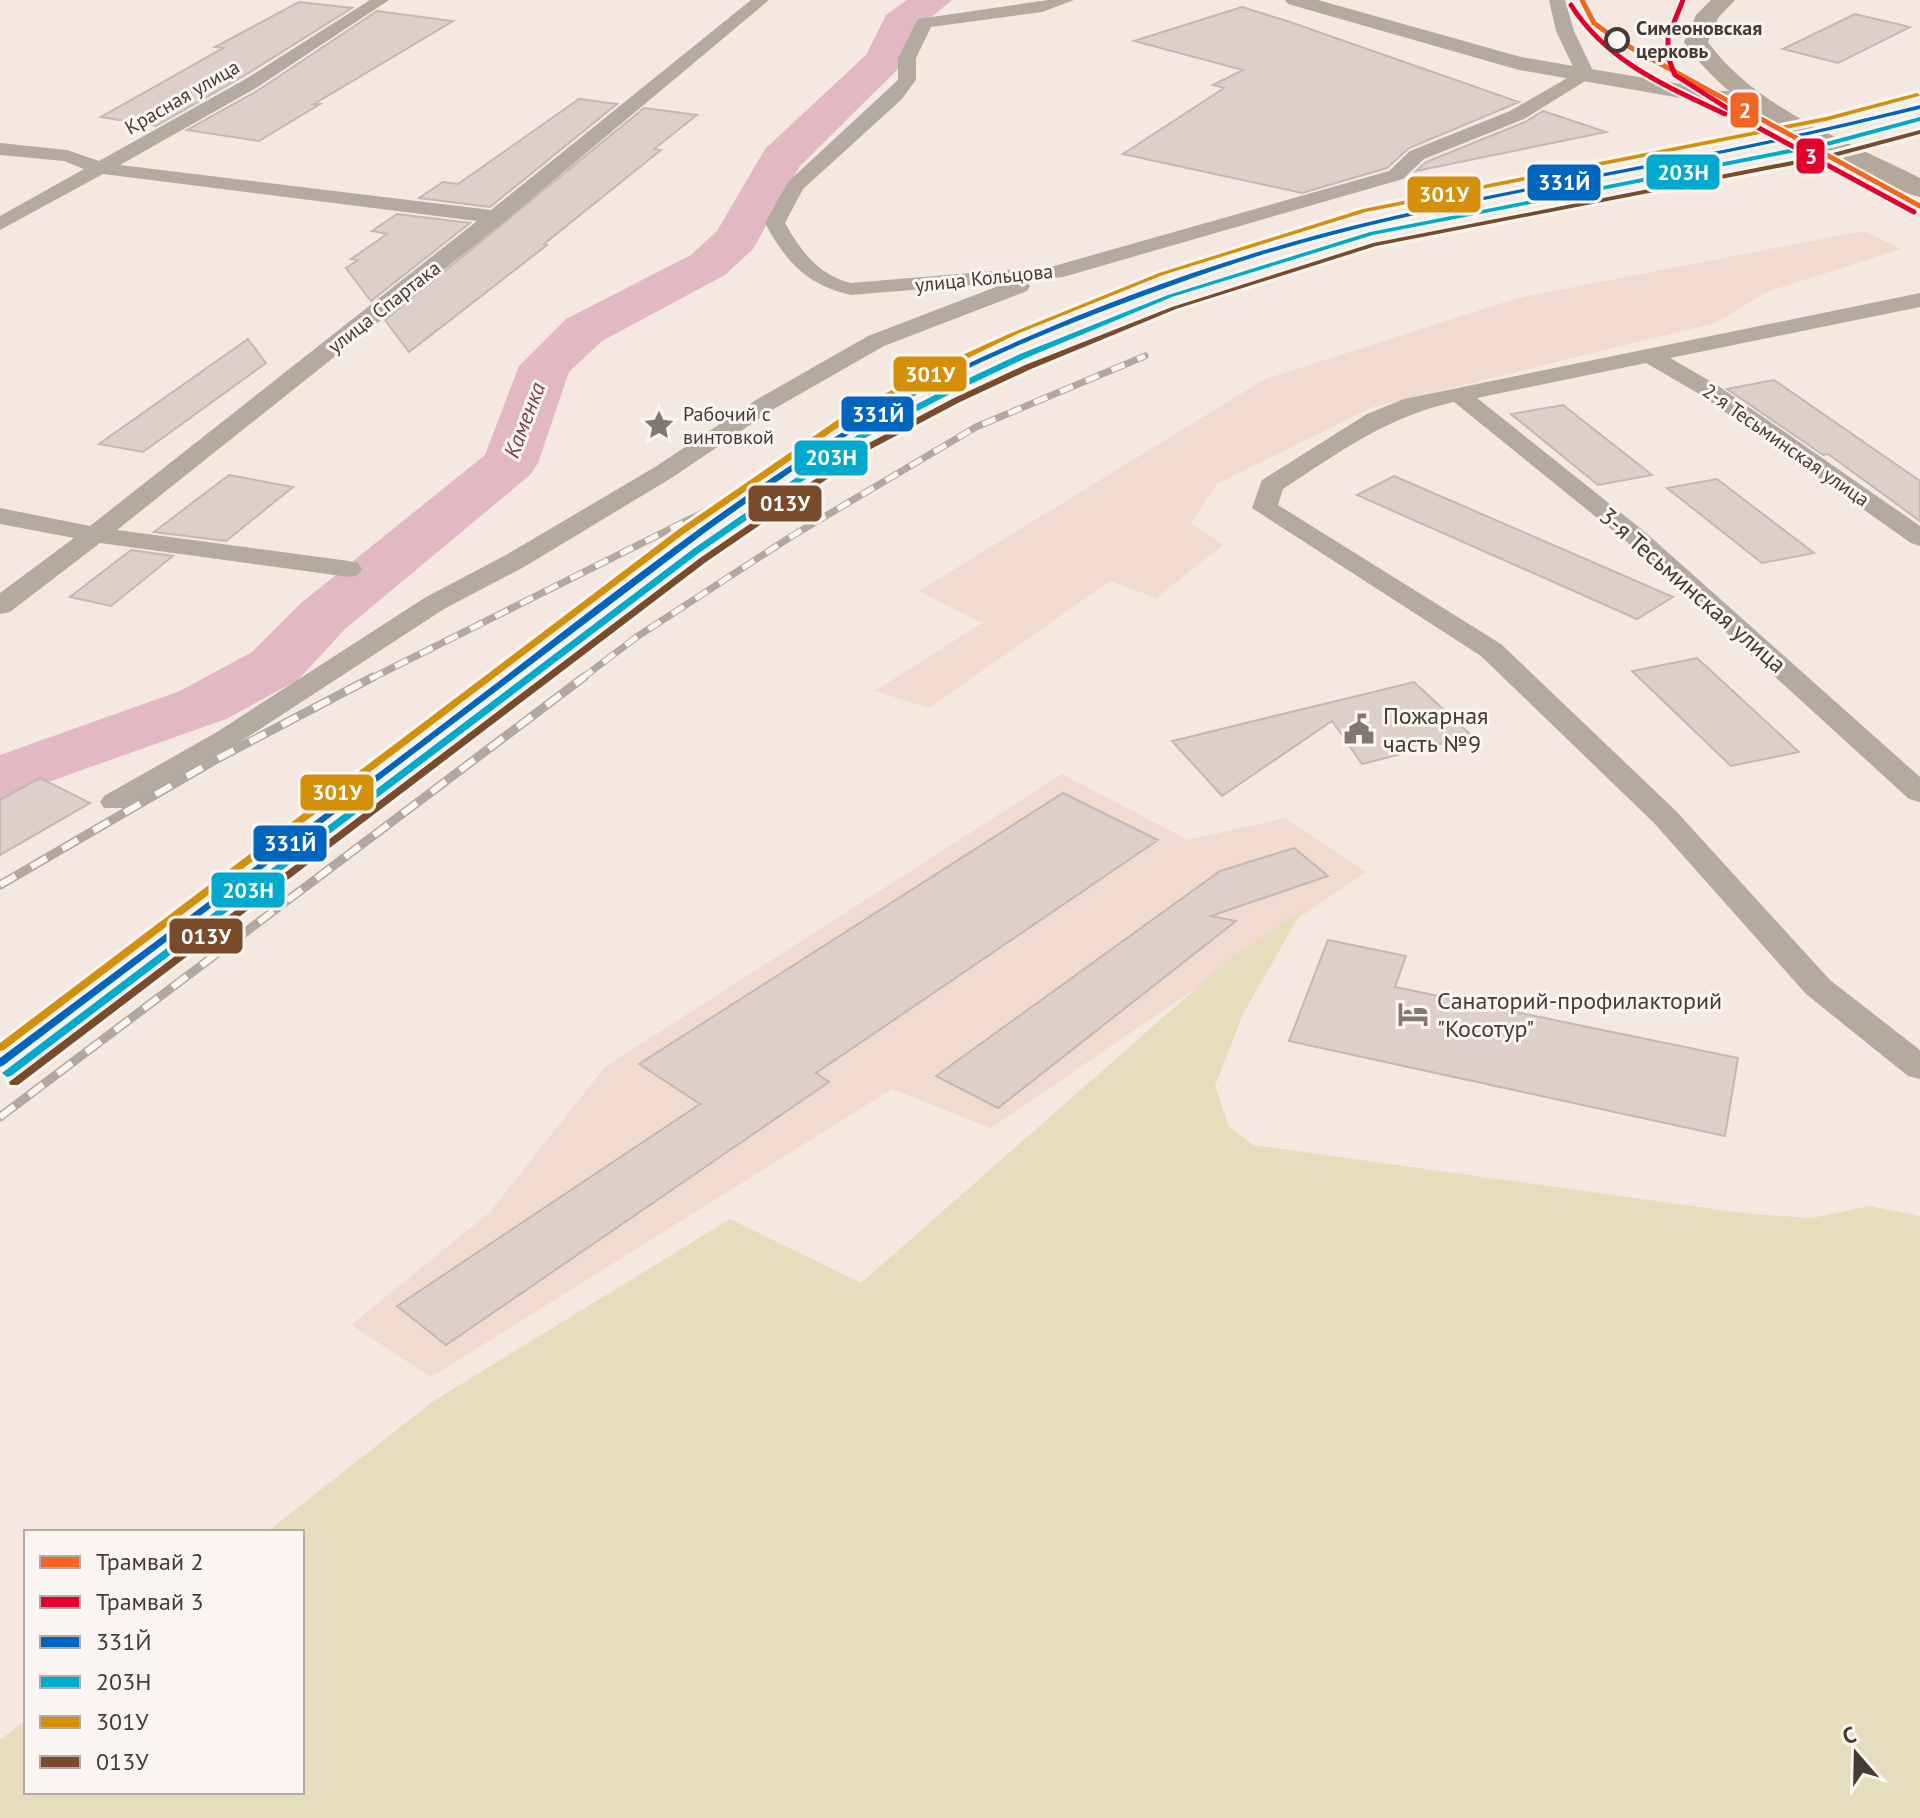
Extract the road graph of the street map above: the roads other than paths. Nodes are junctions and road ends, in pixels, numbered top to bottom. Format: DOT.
graph roads {
  1 [pos="381,0"];
  2 [pos="761,0"];
  3 [pos="1066,0"];
  4 [pos="1295,0"];
  5 [pos="1557,0"];
  6 [pos="1724,0"];
  7 [pos="1586,75"];
  8 [pos="1755,98"];
  9 [pos="0,149"];
  10 [pos="101,168"];
  11 [pos="1920,189"];
  12 [pos="498,217"];
  13 [pos="0,224"];
  14 [pos="1055,272"];
  15 [pos="1920,300"];
  16 [pos="1649,355"];
  17 [pos="1459,395"];
  18 [pos="0,516"];
  19 [pos="96,535"];
  20 [pos="1920,538"];
  21 [pos="349,569"];
  22 [pos="0,606"];
  23 [pos="1920,793"];
  24 [pos="115,802"];
  25 [pos="1920,1068"];
  1 -- 10 [label="street, Красная улица"];
  2 -- 12 [label="street, улица Спартака"];
  3 -- 14 [label="street, улица Кольцова"];
  4 -- 7 [label="street"];
  5 -- 7 [label="street"];
  6 -- 8 [label="main road"];
  7 -- 8 [label="street"];
  7 -- 14 [label="street, улица Кольцова"];
  8 -- 11 [label="main road"];
  9 -- 10 [label="street"];
  10 -- 12 [label="street"];
  10 -- 13 [label="street, Красная улица"];
  12 -- 19 [label="street, улица Спартака"];
  14 -- 24 [label="street"];
  15 -- 16 [label="street"];
  16 -- 17 [label="street"];
  16 -- 20 [label="street, 2-я Тесьминская улица"];
  17 -- 23 [label="street, 3-я Тесьминская улица"];
  17 -- 25 [label="street"];
  18 -- 19 [label="street"];
  19 -- 21 [label="street"];
  19 -- 22 [label="street, улица Спартака"];
}
